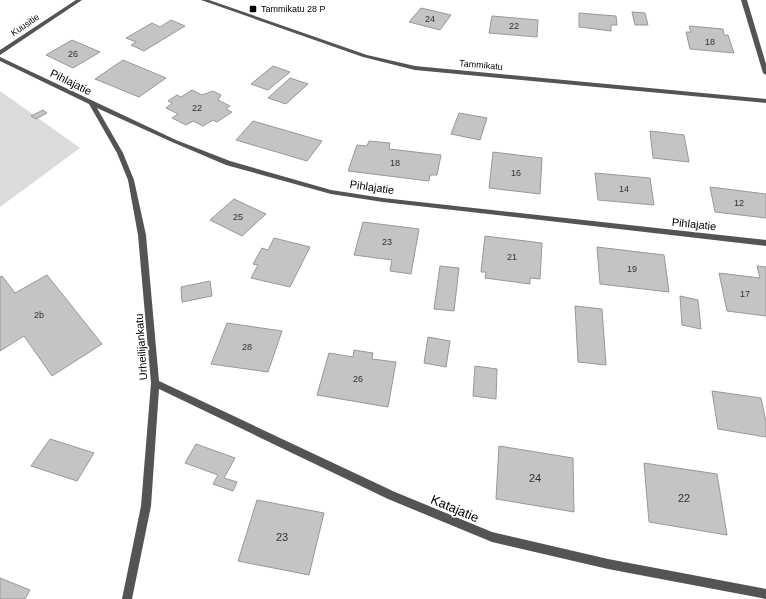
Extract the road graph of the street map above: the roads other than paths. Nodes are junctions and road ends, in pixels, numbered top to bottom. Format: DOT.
graph roads {
  1 [pos="79,0"];
  2 [pos="204,0"];
  3 [pos="744,0"];
  4 [pos="0,53"];
  5 [pos="0,59"];
  6 [pos="766,73"];
  7 [pos="766,101"];
  8 [pos="91,103"];
  9 [pos="766,243"];
  10 [pos="155,383"];
  11 [pos="766,594"];
  12 [pos="127,599"];
  1 -- 4 [label="street, Kuusitie"];
  2 -- 7 [label="street, Tammikatu"];
  3 -- 6 [label="street"];
  5 -- 8 [label="street, Pihlajatie"];
  8 -- 9 [label="street, Pihlajatie"];
  8 -- 10 [label="street, Urheilijankatu"];
  10 -- 11 [label="street, Katajatie"];
  10 -- 12 [label="street, Urheilijankatu"];
}
